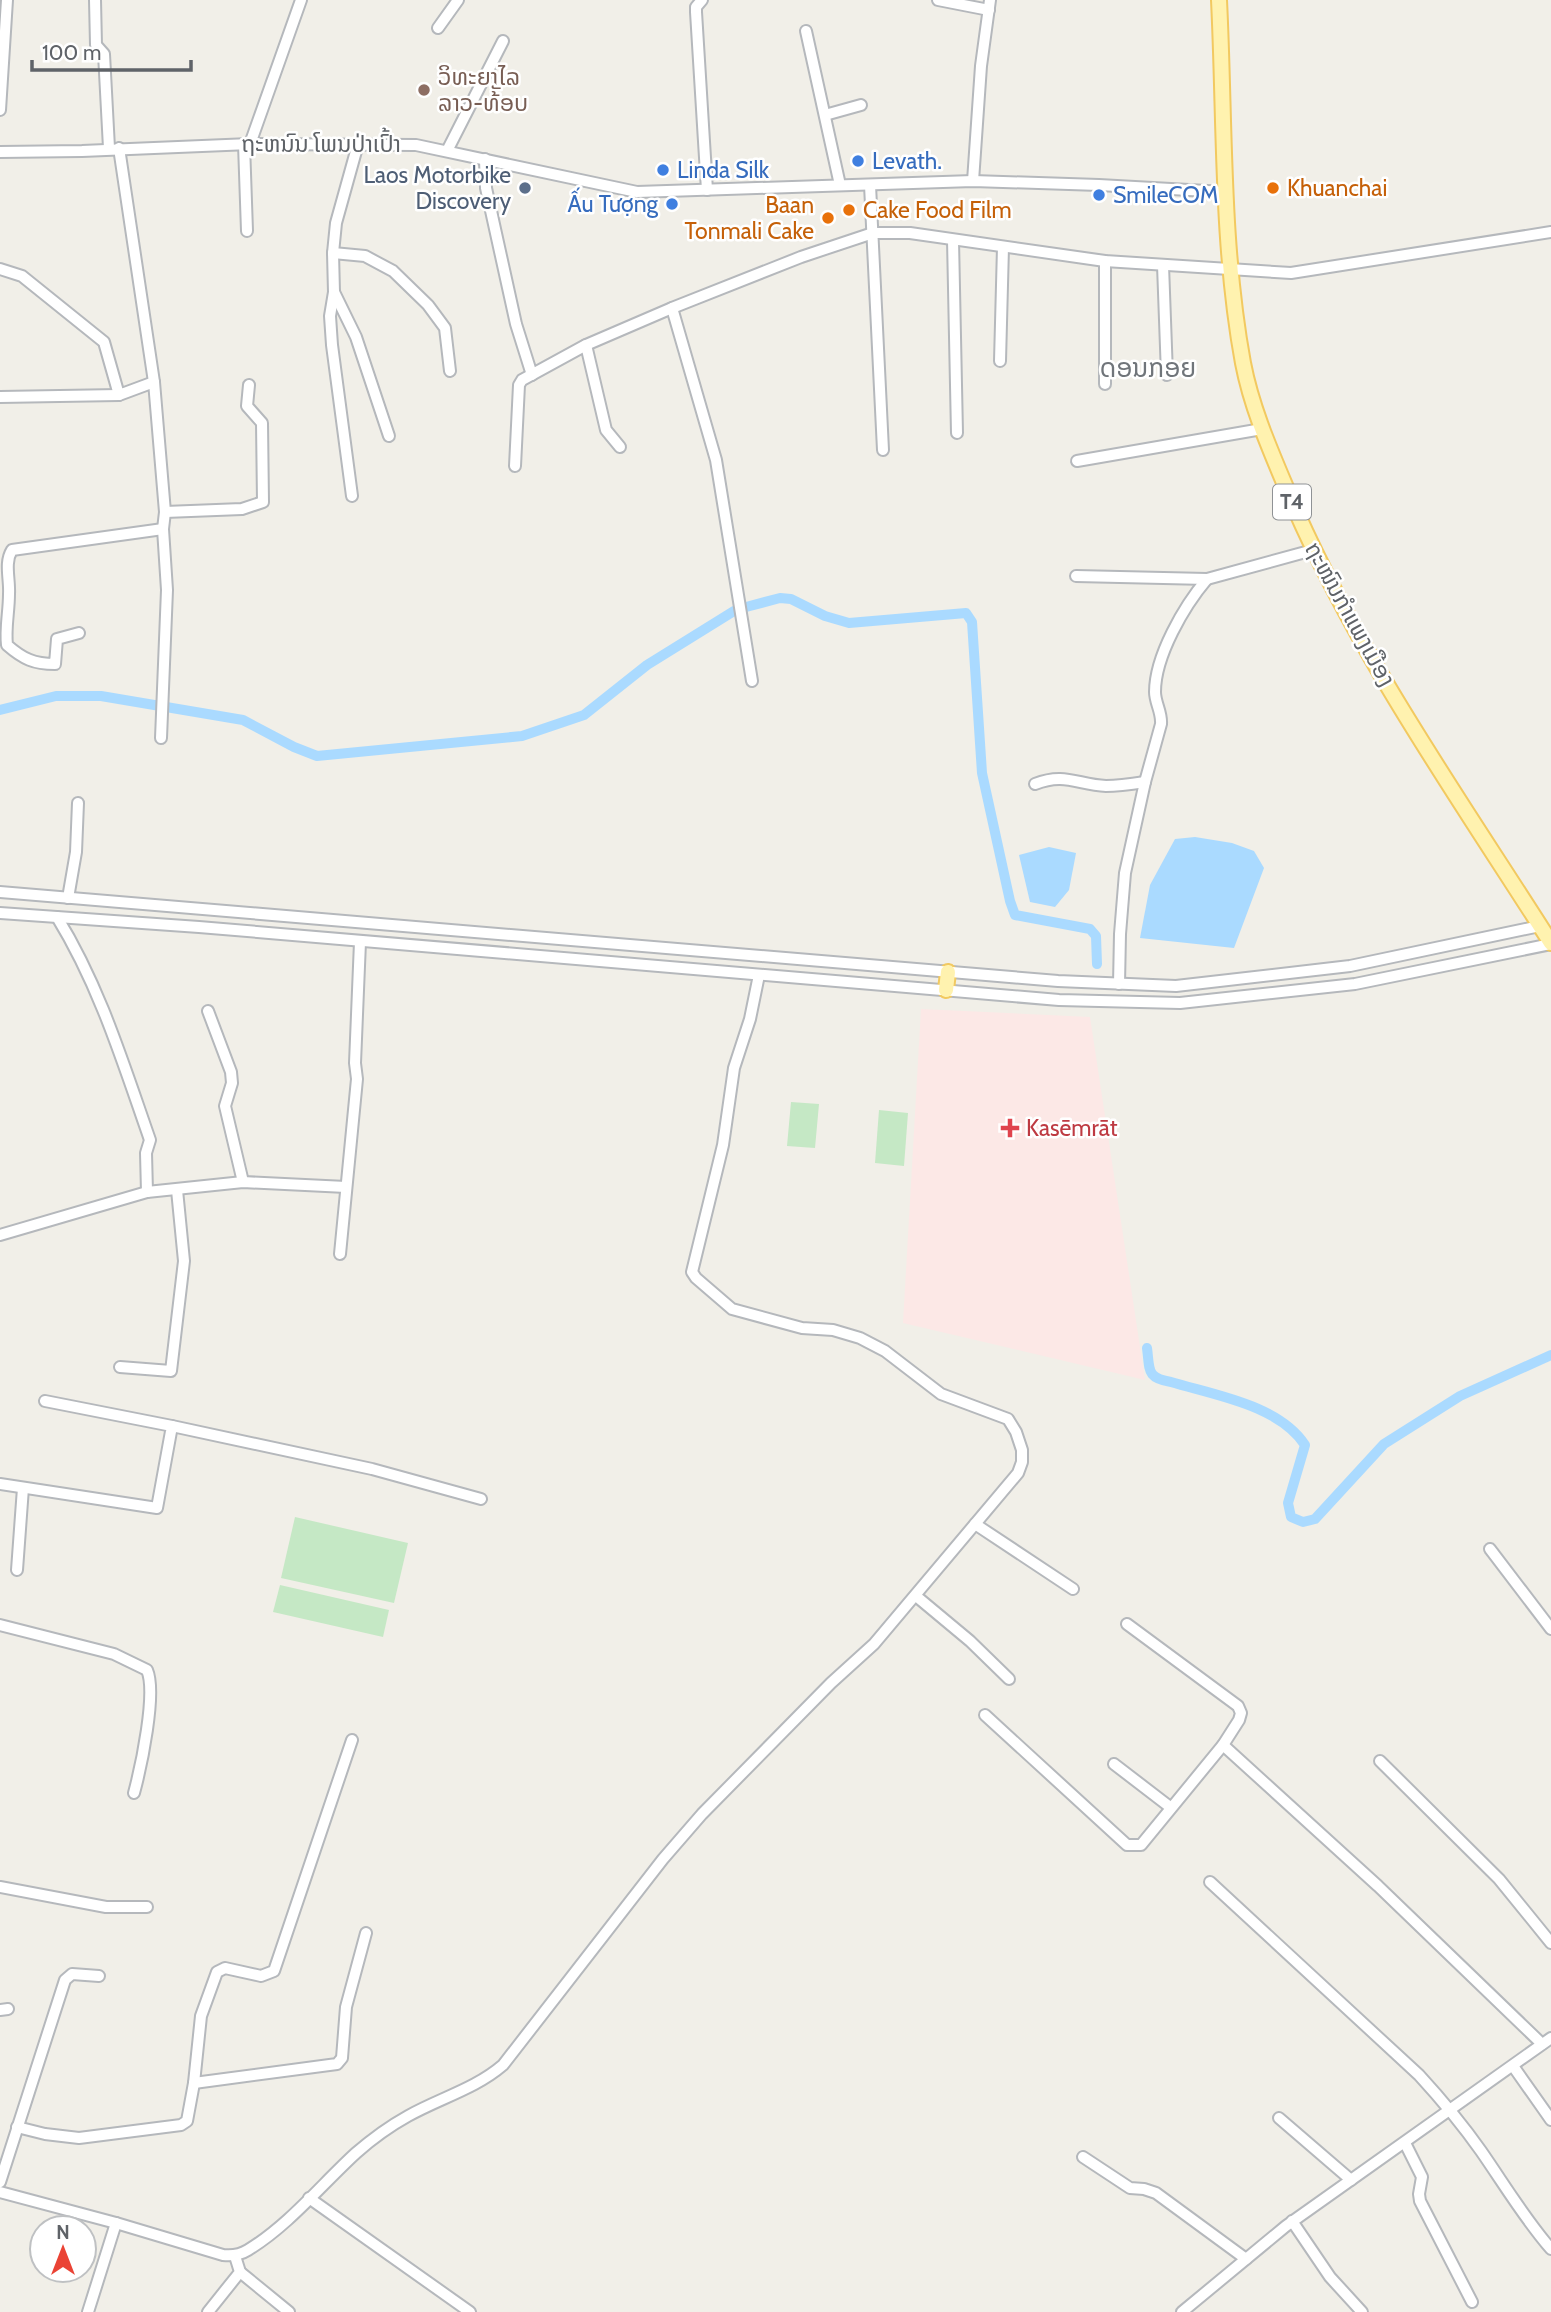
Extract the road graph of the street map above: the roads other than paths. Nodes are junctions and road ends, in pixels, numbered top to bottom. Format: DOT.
graph roads {
  1 [pos="7,0"];
  2 [pos="95,0"];
  3 [pos="301,0"];
  4 [pos="458,0"];
  5 [pos="702,0"];
  6 [pos="938,0"];
  7 [pos="1219,0"];
  8 [pos="989,5"];
  9 [pos="438,28"];
  10 [pos="806,31"];
  11 [pos="503,41"];
  12 [pos="861,105"];
  13 [pos="0,110"];
  14 [pos="825,115"];
  15 [pos="247,144"];
  16 [pos="358,144"];
  17 [pos="114,148"];
  18 [pos="0,152"];
  19 [pos="447,152"];
  20 [pos="485,159"];
  21 [pos="973,181"];
  22 [pos="870,185"];
  23 [pos="840,186"];
  24 [pos="707,190"];
  25 [pos="1225,192"];
  26 [pos="247,231"];
  27 [pos="1551,232"];
  28 [pos="873,233"];
  29 [pos="953,240"];
  30 [pos="1003,247"];
  31 [pos="333,253"];
  32 [pos="1105,261"];
  33 [pos="1163,265"];
  34 [pos="0,269"];
  35 [pos="1230,269"];
  36 [pos="334,292"];
  37 [pos="672,308"];
  38 [pos="586,345"];
  39 [pos="1000,361"];
  40 [pos="450,372"];
  41 [pos="532,375"];
  42 [pos="1167,375"];
  43 [pos="154,382"];
  44 [pos="1105,384"];
  45 [pos="249,385"];
  46 [pos="119,395"];
  47 [pos="0,397"];
  48 [pos="1262,429"];
  49 [pos="957,433"];
  50 [pos="389,436"];
  51 [pos="620,447"];
  52 [pos="883,450"];
  53 [pos="1077,461"];
  54 [pos="514,466"];
  55 [pos="352,496"];
  56 [pos="165,512"];
  57 [pos="163,529"];
  58 [pos="1312,550"];
  59 [pos="1076,576"];
  60 [pos="1207,579"];
  61 [pos="79,634"];
  62 [pos="752,681"];
  63 [pos="160,738"];
  64 [pos="1145,782"];
  65 [pos="1035,784"];
  66 [pos="78,803"];
  67 [pos="0,892"];
  68 [pos="68,898"];
  69 [pos="0,913"];
  70 [pos="57,917"];
  71 [pos="1546,924"];
  72 [pos="360,942"];
  73 [pos="1551,943"];
  74 [pos="948,972"];
  75 [pos="760,975"];
  76 [pos="1119,984"];
  77 [pos="946,990"];
  78 [pos="208,1011"];
  79 [pos="243,1182"];
  80 [pos="346,1187"];
  81 [pos="177,1190"];
  82 [pos="147,1192"];
  83 [pos="0,1235"];
  84 [pos="340,1254"];
  85 [pos="120,1367"];
  86 [pos="45,1401"];
  87 [pos="172,1426"];
  88 [pos="0,1484"];
  89 [pos="23,1488"];
  90 [pos="481,1499"];
  91 [pos="975,1524"];
  92 [pos="1490,1549"];
  93 [pos="17,1570"];
  94 [pos="1073,1589"];
  95 [pos="916,1596"];
  96 [pos="1127,1624"];
  97 [pos="0,1625"];
  98 [pos="1551,1629"];
  99 [pos="1009,1679"];
  100 [pos="985,1715"];
  101 [pos="352,1740"];
  102 [pos="1223,1745"];
  103 [pos="1380,1761"];
  104 [pos="1114,1763"];
  105 [pos="134,1793"];
  106 [pos="1170,1807"];
  107 [pos="1210,1882"];
  108 [pos="0,1887"];
  109 [pos="148,1907"];
  110 [pos="366,1933"];
  111 [pos="1551,1943"];
  112 [pos="99,1976"];
  113 [pos="1546,2041"];
  114 [pos="1513,2066"];
  115 [pos="194,2083"];
  116 [pos="1450,2110"];
  117 [pos="1279,2118"];
  118 [pos="1551,2120"];
  119 [pos="17,2127"];
  120 [pos="1405,2143"];
  121 [pos="1083,2157"];
  122 [pos="1351,2180"];
  123 [pos="0,2182"];
  124 [pos="0,2192"];
  125 [pos="309,2198"];
  126 [pos="1292,2221"];
  127 [pos="116,2223"];
  128 [pos="1551,2249"];
  129 [pos="235,2256"];
  130 [pos="1246,2259"];
  131 [pos="240,2272"];
  132 [pos="1472,2302"];
  133 [pos="88,2312"];
  134 [pos="208,2312"];
  135 [pos="289,2312"];
  136 [pos="470,2312"];
  137 [pos="1182,2312"];
  138 [pos="1362,2312"];
  1 -- 13 [label="street"];
  2 -- 17 [label="street"];
  3 -- 15 [label="street"];
  4 -- 9 [label="street"];
  5 -- 24 [label="street"];
  6 -- 8 [label="street"];
  7 -- 25 [label="main road, ຖະໜົນກຳແພງເມືອງ / T4"];
  8 -- 21 [label="street"];
  10 -- 14 [label="street"];
  11 -- 19 [label="street"];
  12 -- 14 [label="street"];
  14 -- 23 [label="street"];
  15 -- 16 [label="street, ຖະຫນົນ ໂພນປ່າເປົ້າ"];
  15 -- 17 [label="street, ຖະຫນົນ ໂພນປ່າເປົ້າ"];
  15 -- 26 [label="street"];
  16 -- 19 [label="street, ຖະຫນົນ ໂພນປ່າເປົ້າ"];
  16 -- 31 [label="street"];
  17 -- 18 [label="street, ຖະຫນົນ ໂພນປ່າເປົ້າ"];
  17 -- 43 [label="street"];
  19 -- 20 [label="street, ຖະຫນົນ ໂພນປ່າເປົ້າ"];
  20 -- 24 [label="street, ຖະຫນົນ ໂພນປ່າເປົ້າ"];
  20 -- 41 [label="street"];
  21 -- 22 [label="street, ຖະຫນົນ ໂພນປ່າເປົ້າ"];
  21 -- 25 [label="street, ຖະຫນົນ ໂພນປ່າເປົ້າ"];
  22 -- 23 [label="street, ຖະຫນົນ ໂພນປ່າເປົ້າ"];
  22 -- 28 [label="street"];
  23 -- 24 [label="street, ຖະຫນົນ ໂພນປ່າເປົ້າ"];
  25 -- 35 [label="main road, ຖະໜົນກຳແພງເມືອງ / T4"];
  27 -- 35 [label="street"];
  28 -- 29 [label="street"];
  28 -- 37 [label="street"];
  28 -- 52 [label="street"];
  29 -- 30 [label="street"];
  29 -- 49 [label="street"];
  30 -- 32 [label="street"];
  30 -- 39 [label="street"];
  31 -- 36 [label="street"];
  31 -- 40 [label="street"];
  32 -- 33 [label="street"];
  32 -- 44 [label="street"];
  33 -- 35 [label="street"];
  33 -- 42 [label="street"];
  34 -- 46 [label="street"];
  35 -- 48 [label="main road, ຖະໜົນກຳແພງເມືອງ / T4"];
  36 -- 50 [label="street"];
  36 -- 55 [label="street"];
  37 -- 38 [label="street"];
  37 -- 62 [label="street"];
  38 -- 41 [label="street"];
  38 -- 51 [label="street"];
  41 -- 54 [label="street"];
  43 -- 46 [label="street"];
  43 -- 56 [label="street"];
  45 -- 56 [label="street"];
  46 -- 47 [label="street"];
  48 -- 53 [label="street"];
  48 -- 58 [label="main road, ຖະໜົນກຳແພງເມືອງ / T4"];
  56 -- 57 [label="street"];
  57 -- 61 [label="street"];
  57 -- 63 [label="street"];
  58 -- 60 [label="street"];
  58 -- 71 [label="main road, ຖະໜົນກຳແພງເມືອງ / T4"];
  59 -- 60 [label="street"];
  60 -- 64 [label="street"];
  64 -- 65 [label="street"];
  64 -- 76 [label="street"];
  66 -- 68 [label="street"];
  67 -- 68 [label="street"];
  68 -- 74 [label="street"];
  69 -- 70 [label="street"];
  70 -- 72 [label="street"];
  70 -- 82 [label="street"];
  71 -- 73 [label="main road, ຖະໜົນກຳແພງເມືອງ / T4"];
  71 -- 76 [label="street"];
  72 -- 75 [label="street"];
  72 -- 80 [label="street"];
  73 -- 77 [label="street"];
  74 -- 76 [label="street"];
  74 -- 77 [label="main road"];
  75 -- 77 [label="street"];
  75 -- 91 [label="street"];
  78 -- 79 [label="street"];
  79 -- 80 [label="street"];
  79 -- 81 [label="street"];
  80 -- 84 [label="street"];
  81 -- 82 [label="street"];
  81 -- 85 [label="street"];
  82 -- 83 [label="street"];
  86 -- 87 [label="street"];
  87 -- 89 [label="street"];
  87 -- 90 [label="street"];
  88 -- 89 [label="street"];
  89 -- 93 [label="street"];
  91 -- 94 [label="street"];
  91 -- 95 [label="street"];
  92 -- 98 [label="street"];
  95 -- 99 [label="street"];
  95 -- 125 [label="street"];
  96 -- 102 [label="street"];
  97 -- 105 [label="street"];
  100 -- 106 [label="street"];
  101 -- 115 [label="street"];
  102 -- 106 [label="street"];
  102 -- 113 [label="street"];
  103 -- 111 [label="street"];
  104 -- 106 [label="street"];
  107 -- 116 [label="street"];
  108 -- 109 [label="street"];
  110 -- 115 [label="street"];
  112 -- 119 [label="street"];
  113 -- 114 [label="street"];
  114 -- 116 [label="street"];
  114 -- 118 [label="street"];
  115 -- 119 [label="street"];
  116 -- 120 [label="street"];
  116 -- 128 [label="street"];
  117 -- 122 [label="street"];
  119 -- 123 [label="street"];
  120 -- 122 [label="street"];
  120 -- 132 [label="street"];
  121 -- 130 [label="street"];
  122 -- 126 [label="street"];
  124 -- 127 [label="street"];
  125 -- 129 [label="street"];
  125 -- 136 [label="street"];
  126 -- 130 [label="street"];
  126 -- 138 [label="street"];
  127 -- 129 [label="street"];
  127 -- 133 [label="street"];
  129 -- 131 [label="street"];
  130 -- 137 [label="street"];
  131 -- 134 [label="street"];
  131 -- 135 [label="street"];
}
